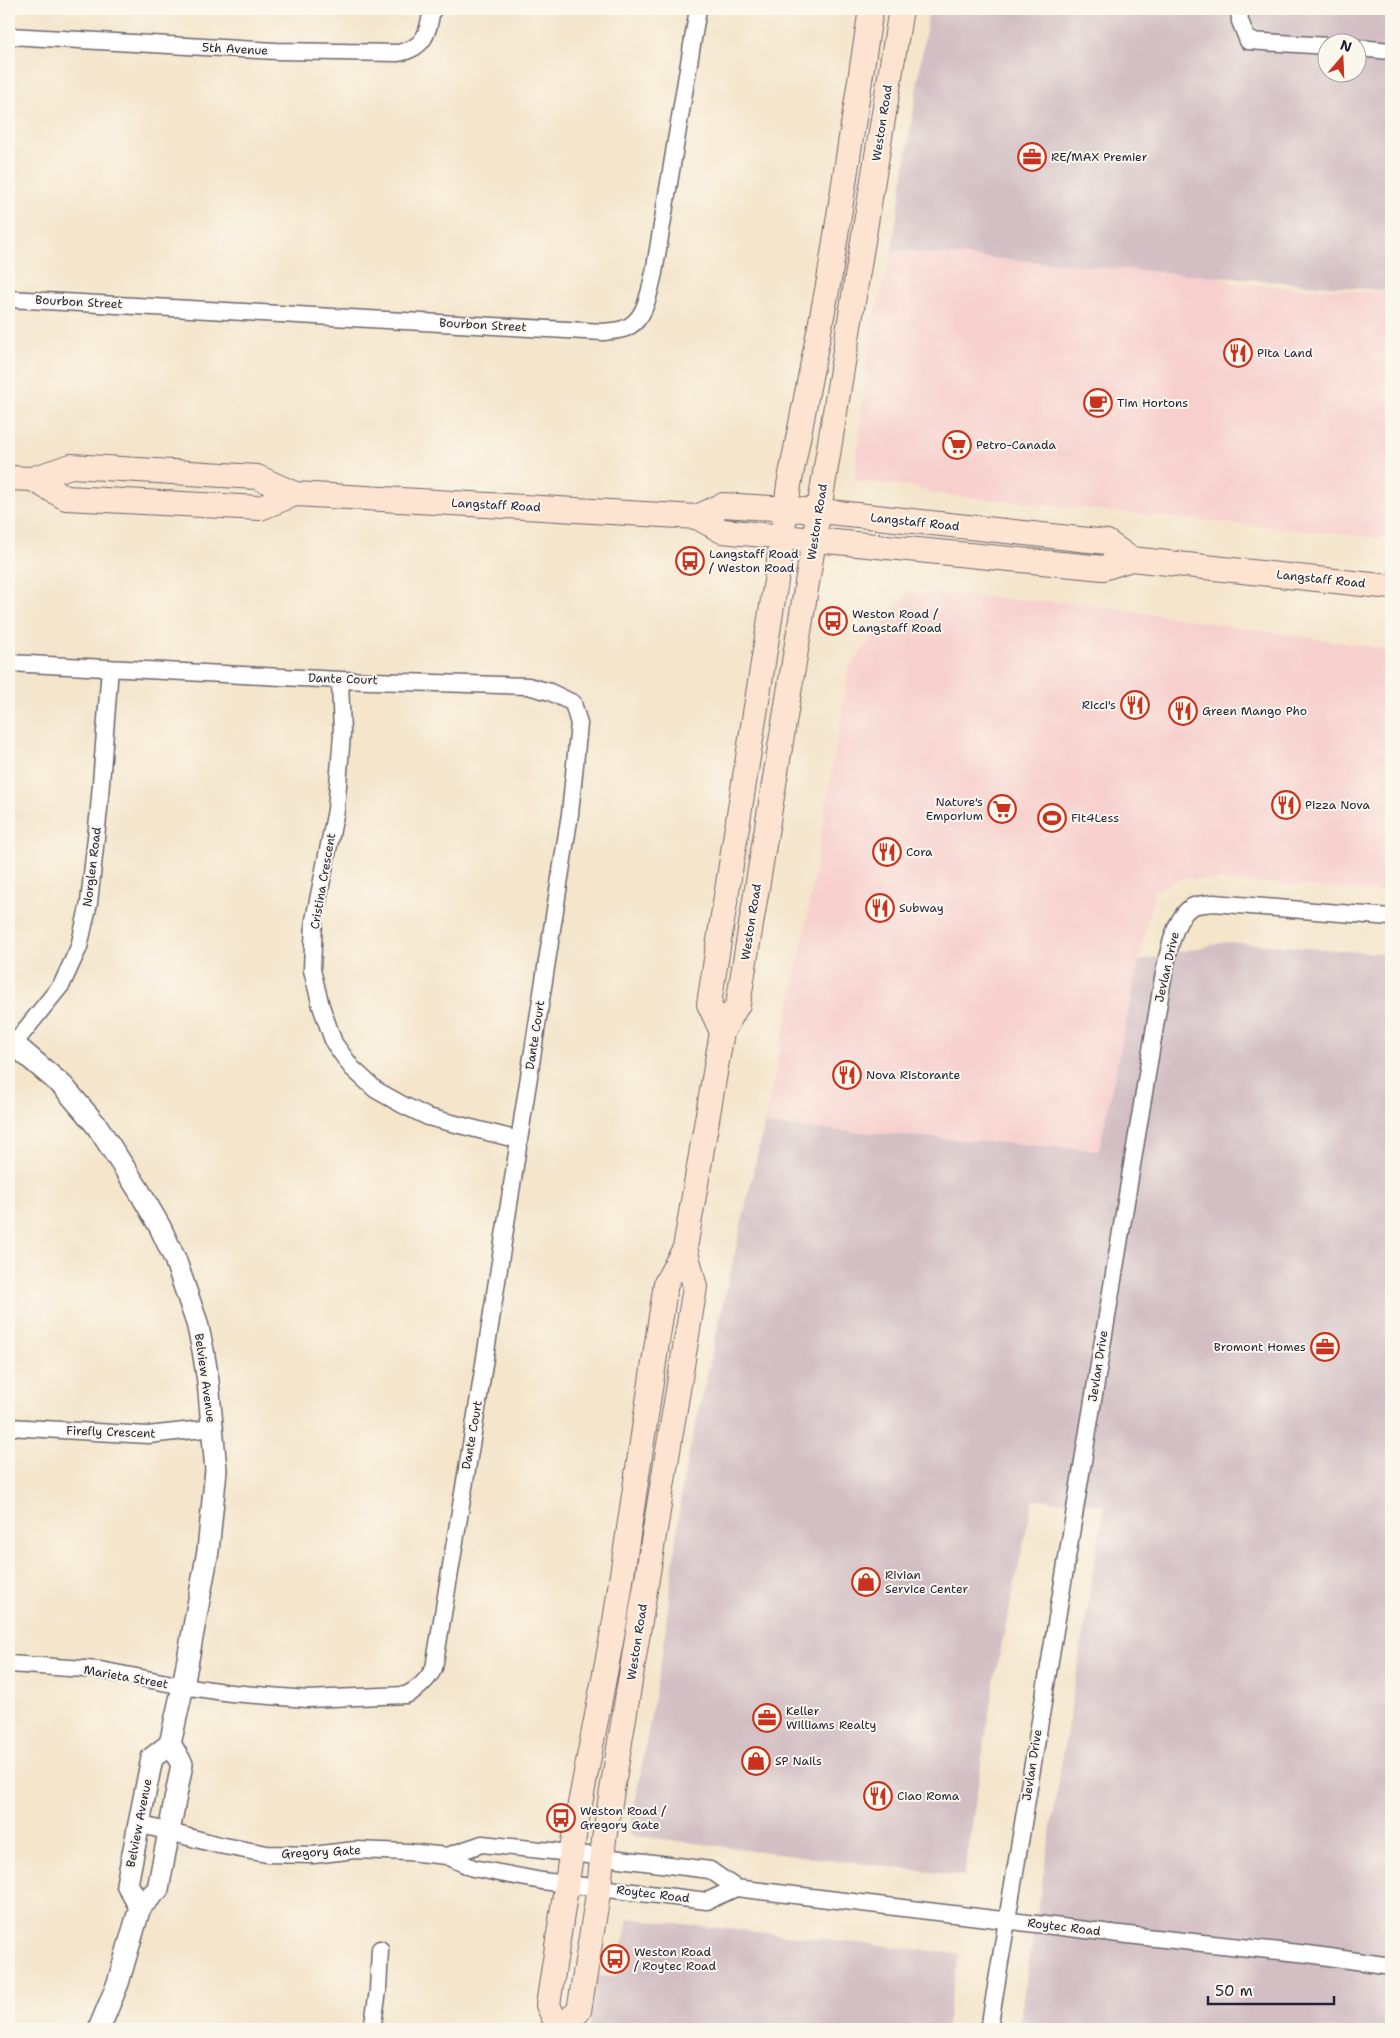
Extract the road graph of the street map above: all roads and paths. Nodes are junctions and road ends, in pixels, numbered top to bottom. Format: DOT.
graph roads {
  1 [pos="432,9"];
  2 [pos="698,9"];
  3 [pos="871,9"];
  4 [pos="901,9"];
  5 [pos="1240,9"];
  6 [pos="9,36"];
  7 [pos="1318,45"];
  8 [pos="1368,49"];
  9 [pos="1391,51"];
  10 [pos="9,298"];
  11 [pos="20,478"];
  12 [pos="295,494"];
  13 [pos="786,509"];
  14 [pos="820,511"];
  15 [pos="697,517"];
  16 [pos="782,536"];
  17 [pos="815,539"];
  18 [pos="1131,559"];
  19 [pos="1391,587"];
  20 [pos="9,663"];
  21 [pos="110,668"];
  22 [pos="340,680"];
  23 [pos="1391,917"];
  24 [pos="722,1032"];
  25 [pos="10,1045"];
  26 [pos="519,1140"];
  27 [pos="685,1248"];
  28 [pos="9,1427"];
  29 [pos="212,1428"];
  30 [pos="9,1664"];
  31 [pos="183,1686"];
  32 [pos="170,1744"];
  33 [pos="139,1824"];
  34 [pos="168,1832"];
  35 [pos="571,1853"];
  36 [pos="447,1856"];
  37 [pos="602,1857"];
  38 [pos="567,1884"];
  39 [pos="599,1888"];
  40 [pos="736,1888"];
  41 [pos="140,1908"];
  42 [pos="1006,1919"];
  43 [pos="380,1949"];
  44 [pos="1391,1966"];
  45 [pos="559,2028"];
  46 [pos="99,2029"];
  47 [pos="372,2029"];
  48 [pos="989,2029"];
  1 -- 6 [label="street, 5th Avenue"];
  2 -- 10 [label="street, Bourbon Street"];
  3 -- 13 [label="main road"];
  4 -- 14 [label="main road, Weston Road"];
  5 -- 7 [label="street"];
  8 -- 9 [label="street"];
  11 -- 12 [label="main road, Langstaff Road"];
  11 -- 12 [label="main road, Langstaff Road"];
  12 -- 15 [label="main road, Langstaff Road"];
  13 -- 14 [label="main road, Langstaff Road"];
  13 -- 15 [label="main road, Langstaff Road"];
  13 -- 16 [label="main road"];
  14 -- 17 [label="main road, Weston Road"];
  14 -- 18 [label="main road, Langstaff Road"];
  15 -- 16 [label="main road, Langstaff Road"];
  16 -- 17 [label="main road, Langstaff Road"];
  16 -- 24 [label="main road"];
  17 -- 18 [label="main road, Langstaff Road"];
  17 -- 24 [label="main road, Weston Road"];
  18 -- 19 [label="main road, Langstaff Road"];
  20 -- 21 [label="street, Dante Court"];
  21 -- 22 [label="street, Dante Court"];
  21 -- 25 [label="street, Norglen Road"];
  22 -- 26 [label="street, Cristina Crescent"];
  22 -- 26 [label="street, Dante Court"];
  23 -- 42 [label="street, Jevlan Drive"];
  24 -- 27 [label="main road, Weston Road"];
  25 -- 29 [label="street, Belview Avenue"];
  26 -- 31 [label="street, Dante Court"];
  27 -- 35 [label="main road, Weston Road"];
  27 -- 37 [label="main road, Weston Road"];
  28 -- 29 [label="street, Firefly Crescent"];
  29 -- 31 [label="street, Belview Avenue"];
  30 -- 31 [label="street, Marieta Street"];
  31 -- 32 [label="street, Belview Avenue"];
  32 -- 33 [label="street, Belview Avenue"];
  32 -- 34 [label="street"];
  33 -- 34 [label="street, Gregory Gate"];
  33 -- 41 [label="street, Belview Avenue"];
  34 -- 36 [label="street, Gregory Gate"];
  34 -- 41 [label="street"];
  35 -- 36 [label="street, Gregory Gate"];
  35 -- 37 [label="street, Gregory Gate"];
  35 -- 38 [label="main road, Weston Road"];
  36 -- 38 [label="street, Gregory Gate"];
  37 -- 39 [label="main road, Weston Road"];
  37 -- 40 [label="street, Roytec Road"];
  38 -- 39 [label="street, Roytec Road"];
  38 -- 45 [label="main road, Weston Road"];
  39 -- 40 [label="street, Roytec Road"];
  39 -- 45 [label="main road, Weston Road"];
  40 -- 42 [label="street, Roytec Road"];
  41 -- 46 [label="street"];
  42 -- 44 [label="street, Roytec Road"];
  42 -- 48 [label="street, Jevlan Drive"];
  43 -- 47 [label="street"];
}
